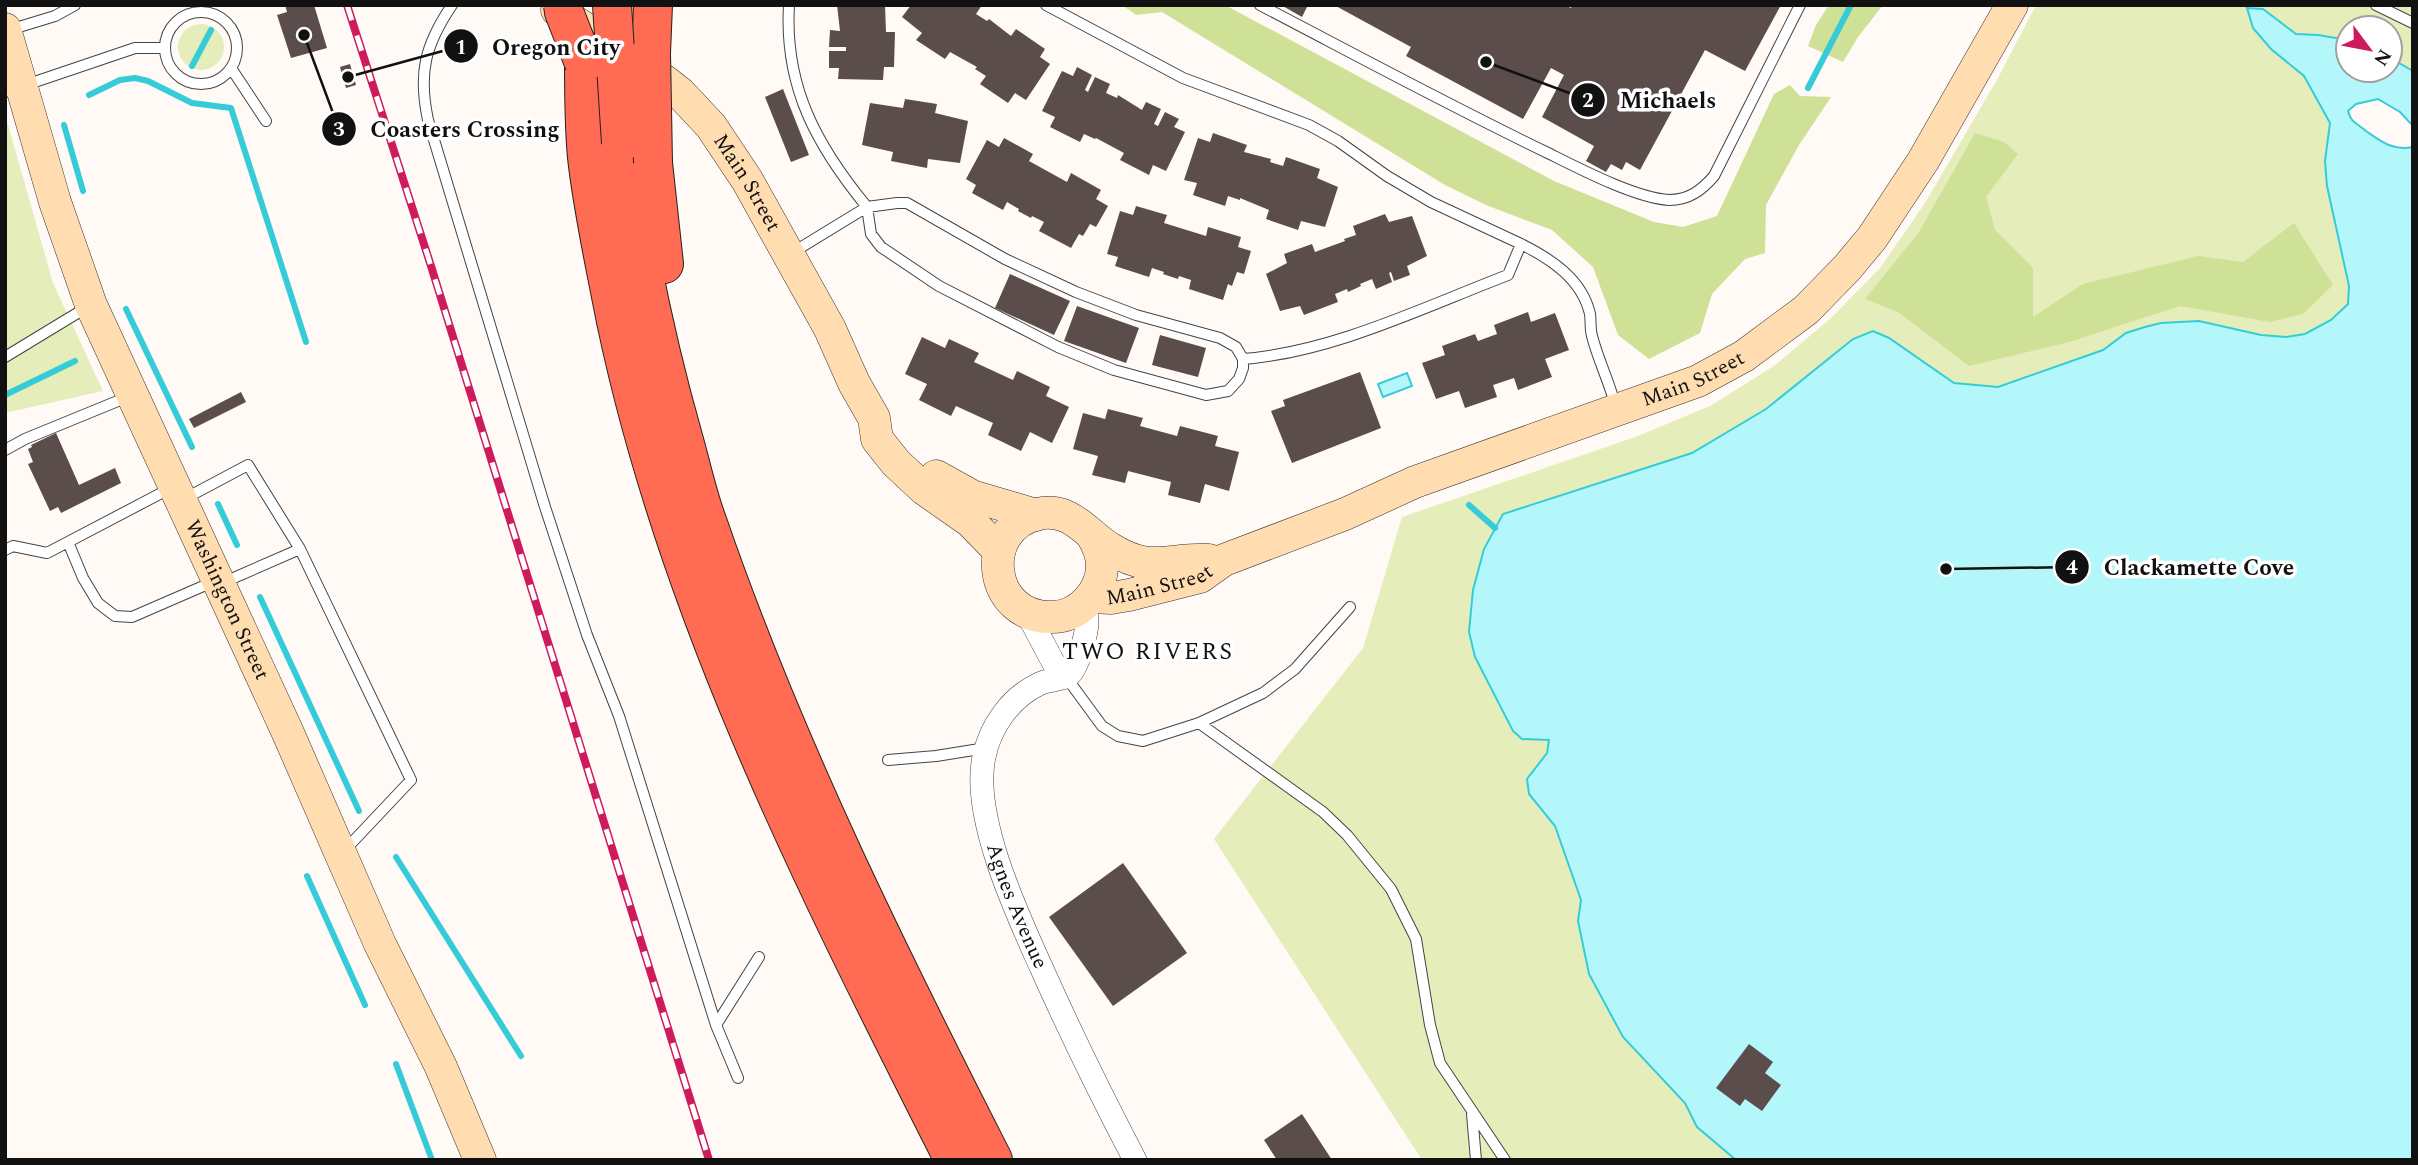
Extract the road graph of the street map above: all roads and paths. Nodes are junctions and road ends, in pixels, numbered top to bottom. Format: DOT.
graph roads {
  1 [pos="75,5"];
  2 [pos="452,5"];
  3 [pos="550,5"];
  4 [pos="563,5"];
  5 [pos="581,5"];
  6 [pos="612,5"];
  7 [pos="653,5"];
  8 [pos="789,5"];
  9 [pos="1046,5"];
  10 [pos="1260,5"];
  11 [pos="1800,5"];
  12 [pos="2012,5"];
  13 [pos="2376,5"];
  14 [pos="219,10"];
  15 [pos="2413,23"];
  16 [pos="6,30"];
  17 [pos="165,48"];
  18 [pos="584,63"];
  19 [pos="231,68"];
  20 [pos="14,90"];
  21 [pos="266,121"];
  22 [pos="867,207"];
  23 [pos="1521,244"];
  24 [pos="788,256"];
  25 [pos="91,305"];
  26 [pos="656,334"];
  27 [pos="5,357"];
  28 [pos="1243,359"];
  29 [pos="132,395"];
  30 [pos="1617,411"];
  31 [pos="874,418"];
  32 [pos="5,450"];
  33 [pos="177,494"];
  34 [pos="1037,514"];
  35 [pos="1092,535"];
  36 [pos="68,542"];
  37 [pos="300,549"];
  38 [pos="5,550"];
  39 [pos="999,551"];
  40 [pos="1224,560"];
  41 [pos="219,582"];
  42 [pos="1087,601"];
  43 [pos="1349,607"];
  44 [pos="1027,613"];
  45 [pos="1066,677"];
  46 [pos="1199,723"];
  47 [pos="986,748"];
  48 [pos="888,760"];
  49 [pos="341,855"];
  50 [pos="759,957"];
  51 [pos="716,1024"];
  52 [pos="738,1078"];
  53 [pos="1471,1111"];
  54 [pos="480,1160"];
  55 [pos="954,1160"];
  56 [pos="993,1160"];
  57 [pos="1135,1160"];
  58 [pos="1476,1160"];
  59 [pos="1505,1160"];
  1 -- 16 [label="lane"];
  2 -- 51 [label="lane"];
  3 -- 24 [label="street, Main Street"];
  4 -- 18 [label="highway, bridge"];
  5 -- 18 [label="highway"];
  6 -- 26 [label="highway, bridge"];
  7 -- 26 [label="highway, bridge"];
  8 -- 22 [label="lane"];
  9 -- 23 [label="lane"];
  10 -- 11 [label="lane"];
  12 -- 30 [label="street, Main Street"];
  13 -- 15 [label="lane"];
  14 -- 17 [label="lane"];
  14 -- 19 [label="lane"];
  16 -- 20 [label="street, Washington Street"];
  17 -- 19 [label="lane"];
  17 -- 20 [label="lane"];
  18 -- 55 [label="highway"];
  19 -- 21 [label="lane"];
  20 -- 25 [label="street, Washington Street"];
  22 -- 24 [label="lane"];
  22 -- 28 [label="lane"];
  22 -- 28 [label="lane"];
  23 -- 28 [label="lane"];
  23 -- 30 [label="lane"];
  24 -- 31 [label="street, Main Street"];
  25 -- 27 [label="lane"];
  25 -- 29 [label="street, Washington Street"];
  26 -- 56 [label="highway"];
  29 -- 32 [label="lane"];
  29 -- 33 [label="street, Washington Street"];
  30 -- 40 [label="street, Main Street"];
  31 -- 34 [label="street, Main Street"];
  31 -- 39 [label="street, Main Street"];
  33 -- 36 [label="lane"];
  33 -- 37 [label="lane"];
  33 -- 41 [label="street, Washington Street"];
  34 -- 35 [label="street, Main Street"];
  34 -- 39 [label="street"];
  35 -- 40 [label="street, Main Street"];
  35 -- 42 [label="street, Main Street"];
  36 -- 38 [label="lane"];
  36 -- 41 [label="lane"];
  37 -- 41 [label="lane"];
  37 -- 49 [label="lane"];
  39 -- 44 [label="street"];
  40 -- 42 [label="street, Main Street"];
  41 -- 49 [label="street, Washington Street"];
  42 -- 44 [label="street, Main Street"];
  42 -- 45 [label="street"];
  43 -- 46 [label="lane"];
  44 -- 45 [label="street"];
  45 -- 46 [label="lane"];
  45 -- 47 [label="street, Agnes Avenue"];
  46 -- 53 [label="lane"];
  47 -- 48 [label="lane"];
  47 -- 57 [label="street, Agnes Avenue"];
  49 -- 54 [label="street, Washington Street"];
  50 -- 51 [label="lane"];
  51 -- 52 [label="lane"];
  53 -- 58 [label="lane"];
  53 -- 59 [label="lane"];
}
